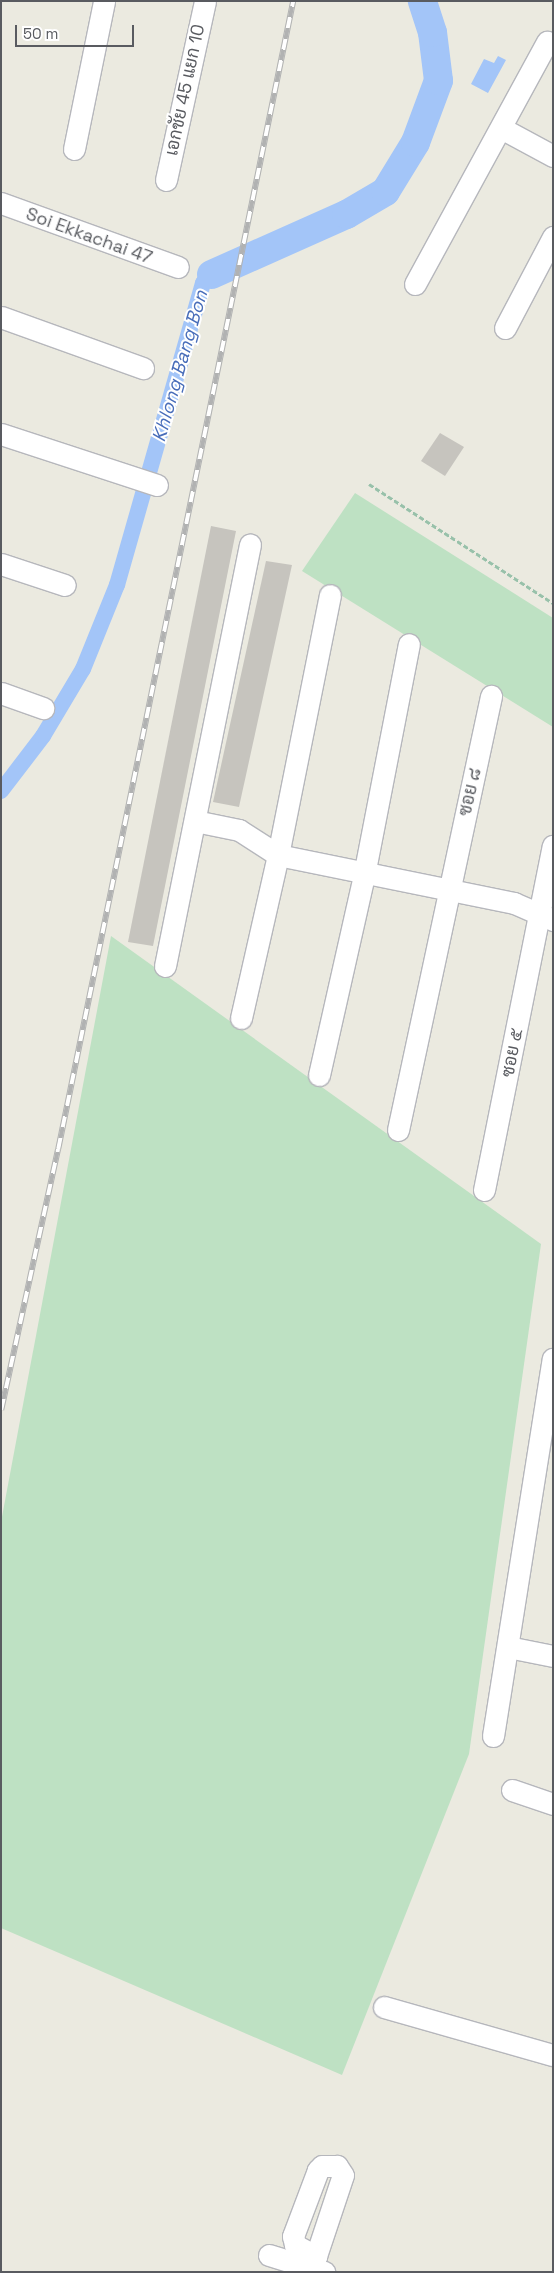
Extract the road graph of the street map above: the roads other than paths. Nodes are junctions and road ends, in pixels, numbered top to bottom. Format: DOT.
graph roads {
  1 [pos="104,1"];
  2 [pos="205,1"];
  3 [pos="547,42"];
  4 [pos="501,128"];
  5 [pos="74,149"];
  6 [pos="553,156"];
  7 [pos="166,180"];
  8 [pos="1,203"];
  9 [pos="553,238"];
  10 [pos="178,267"];
  11 [pos="415,284"];
  12 [pos="1,317"];
  13 [pos="505,328"];
  14 [pos="143,368"];
  15 [pos="1,434"];
  16 [pos="157,485"];
  17 [pos="250,544"];
  18 [pos="1,564"];
  19 [pos="65,585"];
  20 [pos="330,595"];
  21 [pos="409,644"];
  22 [pos="1,693"];
  23 [pos="491,696"];
  24 [pos="42,708"];
  25 [pos="195,821"];
  26 [pos="553,846"];
  27 [pos="278,855"];
  28 [pos="364,875"];
  29 [pos="448,889"];
  30 [pos="546,917"];
  31 [pos="165,966"];
  32 [pos="241,1018"];
  33 [pos="319,1074"];
  34 [pos="398,1130"];
  35 [pos="484,1190"];
  36 [pos="553,1358"];
  37 [pos="508,1647"];
  38 [pos="553,1656"];
  39 [pos="493,1736"];
  40 [pos="512,1790"];
  41 [pos="553,1804"];
  42 [pos="384,2006"];
  43 [pos="553,2055"];
  44 [pos="269,2255"];
  45 [pos="317,2265"];
  1 -- 5 [label="street"];
  2 -- 7 [label="street, เอกชัย 45 แยก 10"];
  3 -- 4 [label="street"];
  4 -- 6 [label="street"];
  4 -- 11 [label="street"];
  8 -- 10 [label="street, Soi Ekkachai 47"];
  9 -- 13 [label="street"];
  12 -- 14 [label="street"];
  15 -- 16 [label="street"];
  17 -- 25 [label="street"];
  18 -- 19 [label="street"];
  20 -- 27 [label="street"];
  21 -- 28 [label="street"];
  22 -- 24 [label="street"];
  23 -- 29 [label="street, ซอย ๘"];
  25 -- 27 [label="street"];
  25 -- 31 [label="street"];
  26 -- 30 [label="street, ซอย ๕"];
  27 -- 28 [label="street"];
  27 -- 32 [label="street"];
  28 -- 29 [label="street"];
  28 -- 33 [label="street"];
  29 -- 30 [label="street"];
  29 -- 34 [label="street, ซอย ๘"];
  30 -- 35 [label="street, ซอย ๕"];
  36 -- 37 [label="street"];
  37 -- 38 [label="street"];
  37 -- 39 [label="street"];
  40 -- 41 [label="street"];
  42 -- 43 [label="street"];
  44 -- 45 [label="street"];
}
